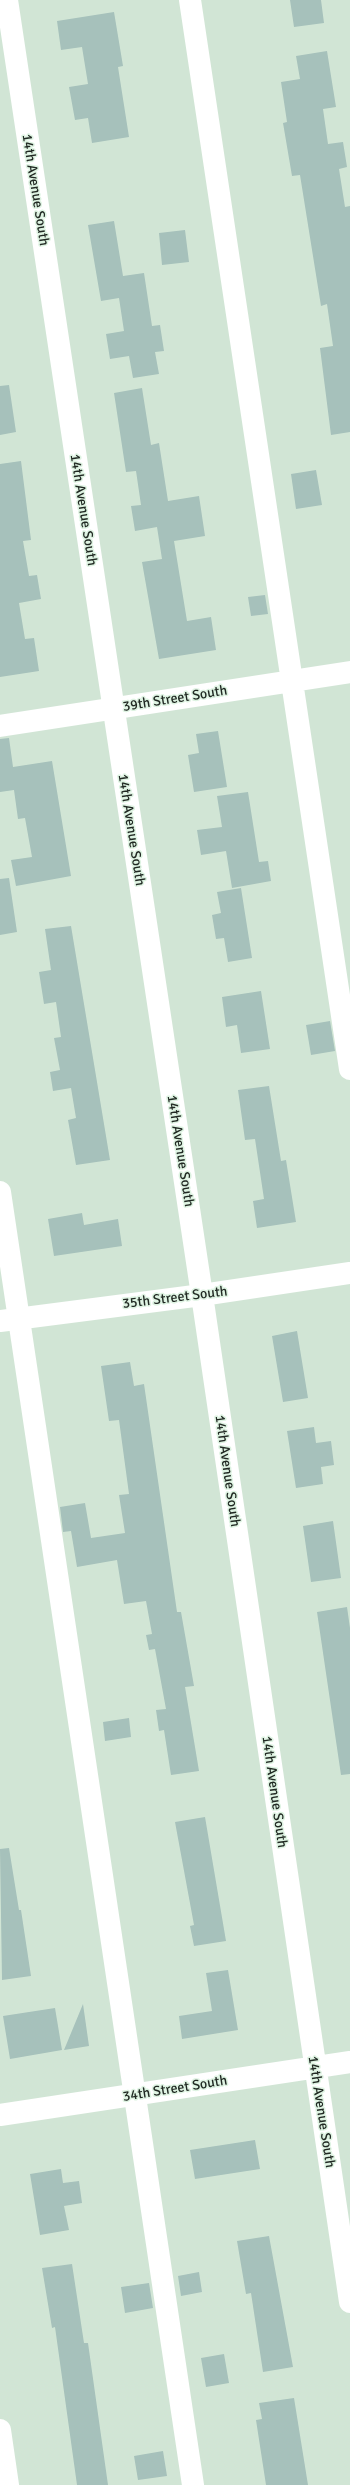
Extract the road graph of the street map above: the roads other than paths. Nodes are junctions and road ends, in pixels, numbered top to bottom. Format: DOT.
graph roads {
  1 [pos="7,0"];
  2 [pos="190,0"];
  3 [pos="350,672"];
  4 [pos="292,681"];
  5 [pos="113,709"];
  6 [pos="0,726"];
  7 [pos="350,1069"];
  8 [pos="0,1192"];
  9 [pos="350,1273"];
  10 [pos="202,1295"];
  11 [pos="9,1319"];
  12 [pos="350,2062"];
  13 [pos="314,2068"];
  14 [pos="134,2095"];
  15 [pos="0,2116"];
  16 [pos="350,2302"];
  17 [pos="0,2430"];
  18 [pos="8,2485"];
  19 [pos="193,2485"];
  1 -- 5 [label="street, 14th Avenue South"];
  2 -- 4 [label="street"];
  3 -- 4 [label="street, 39th Street South"];
  4 -- 5 [label="street, 39th Street South"];
  4 -- 7 [label="street"];
  5 -- 6 [label="street, 39th Street South"];
  5 -- 10 [label="street, 14th Avenue South"];
  8 -- 11 [label="street"];
  9 -- 10 [label="street, 35th Street South"];
  10 -- 11 [label="street, 35th Street South"];
  10 -- 13 [label="street, 14th Avenue South"];
  11 -- 14 [label="street"];
  12 -- 13 [label="street, 34th Street South"];
  13 -- 14 [label="street, 34th Street South"];
  13 -- 16 [label="street, 14th Avenue South"];
  14 -- 15 [label="street, 34th Street South"];
  14 -- 19 [label="street"];
  17 -- 18 [label="street"];
}
